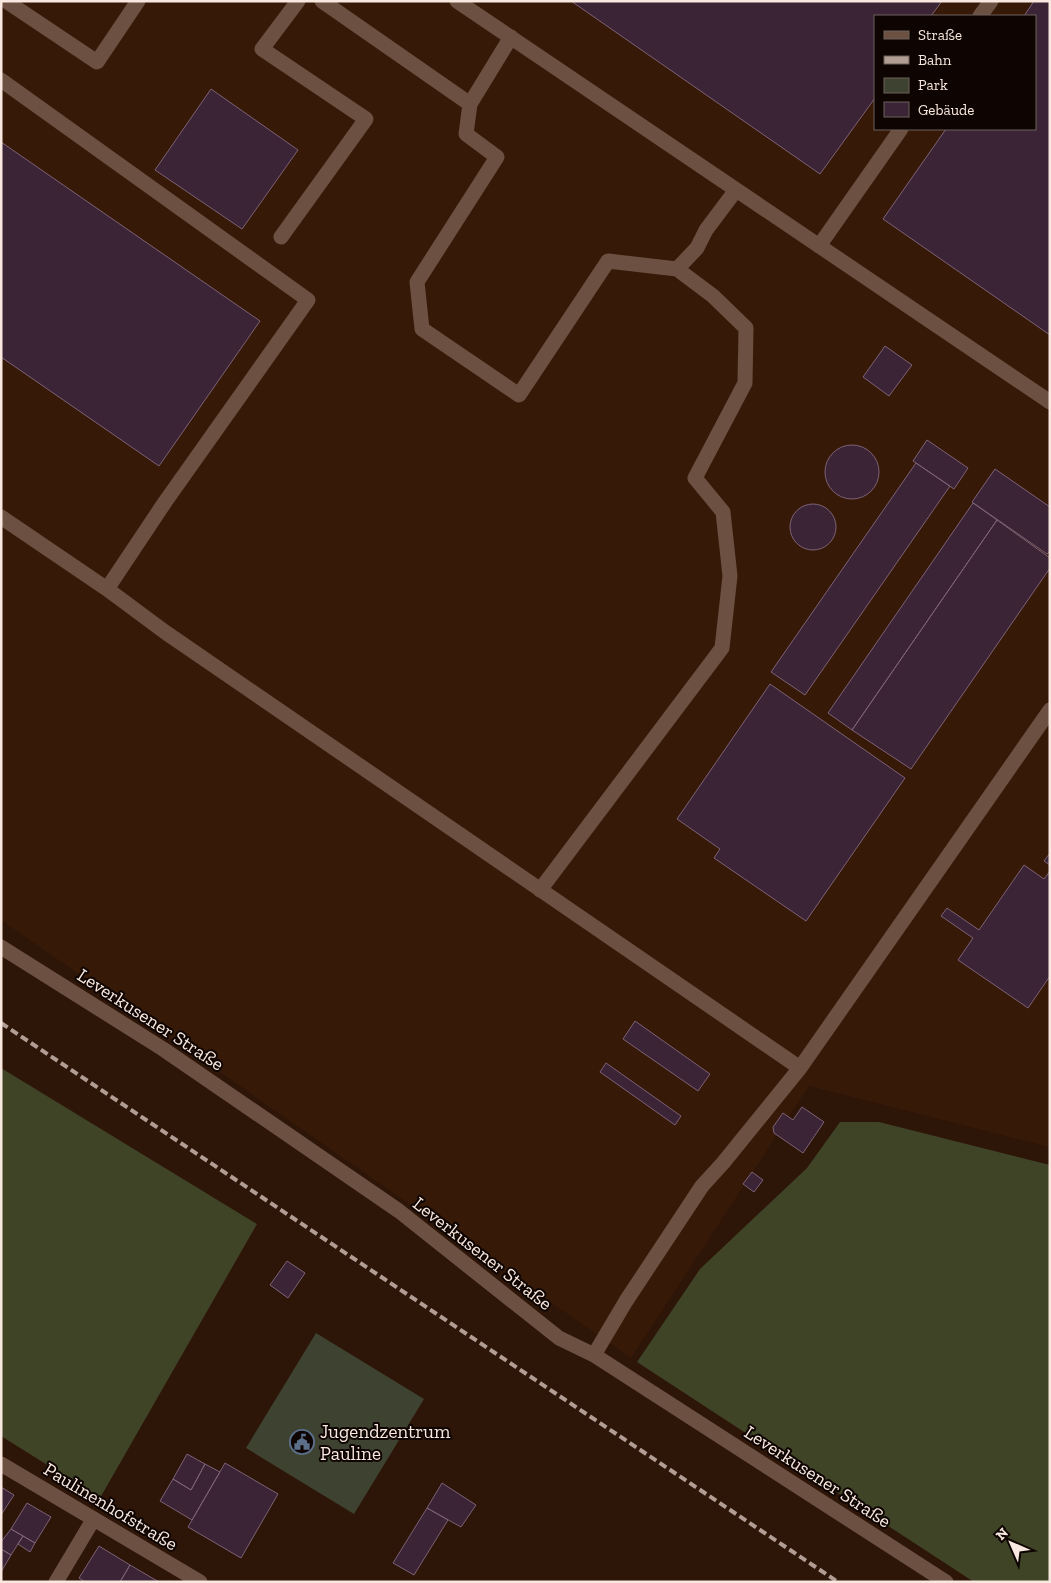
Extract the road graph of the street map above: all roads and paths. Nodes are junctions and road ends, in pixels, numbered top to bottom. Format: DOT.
graph roads {
  1 [pos="6,1"];
  2 [pos="138,1"];
  3 [pos="298,1"];
  4 [pos="322,1"];
  5 [pos="457,1"];
  6 [pos="991,1"];
  7 [pos="981,15"];
  8 [pos="511,37"];
  9 [pos="1,80"];
  10 [pos="470,104"];
  11 [pos="900,130"];
  12 [pos="736,190"];
  13 [pos="281,237"];
  14 [pos="819,246"];
  15 [pos="677,269"];
  16 [pos="1050,402"];
  17 [pos="1,517"];
  18 [pos="107,589"];
  19 [pos="1050,710"];
  20 [pos="540,890"];
  21 [pos="1,947"];
  22 [pos="800,1068"];
  23 [pos="594,1355"];
  24 [pos="1,1464"];
  25 [pos="93,1520"];
  26 [pos="56,1582"];
  27 [pos="200,1582"];
  28 [pos="946,1582"];
  1 -- 2 [label="street"];
  3 -- 13 [label="street"];
  4 -- 10 [label="street"];
  5 -- 8 [label="street"];
  6 -- 7 [label="street"];
  8 -- 10 [label="street"];
  8 -- 12 [label="street"];
  9 -- 18 [label="street"];
  10 -- 15 [label="street"];
  11 -- 14 [label="street"];
  12 -- 14 [label="street"];
  12 -- 15 [label="street"];
  14 -- 16 [label="street"];
  15 -- 20 [label="street"];
  17 -- 18 [label="street"];
  18 -- 20 [label="street"];
  19 -- 22 [label="street"];
  20 -- 22 [label="street"];
  21 -- 23 [label="street, Leverkusener Straße"];
  22 -- 23 [label="street"];
  23 -- 28 [label="street, Leverkusener Straße"];
  24 -- 25 [label="street, Paulinenhofstraße"];
  25 -- 26 [label="street"];
  25 -- 27 [label="street, Paulinenhofstraße"];
}
